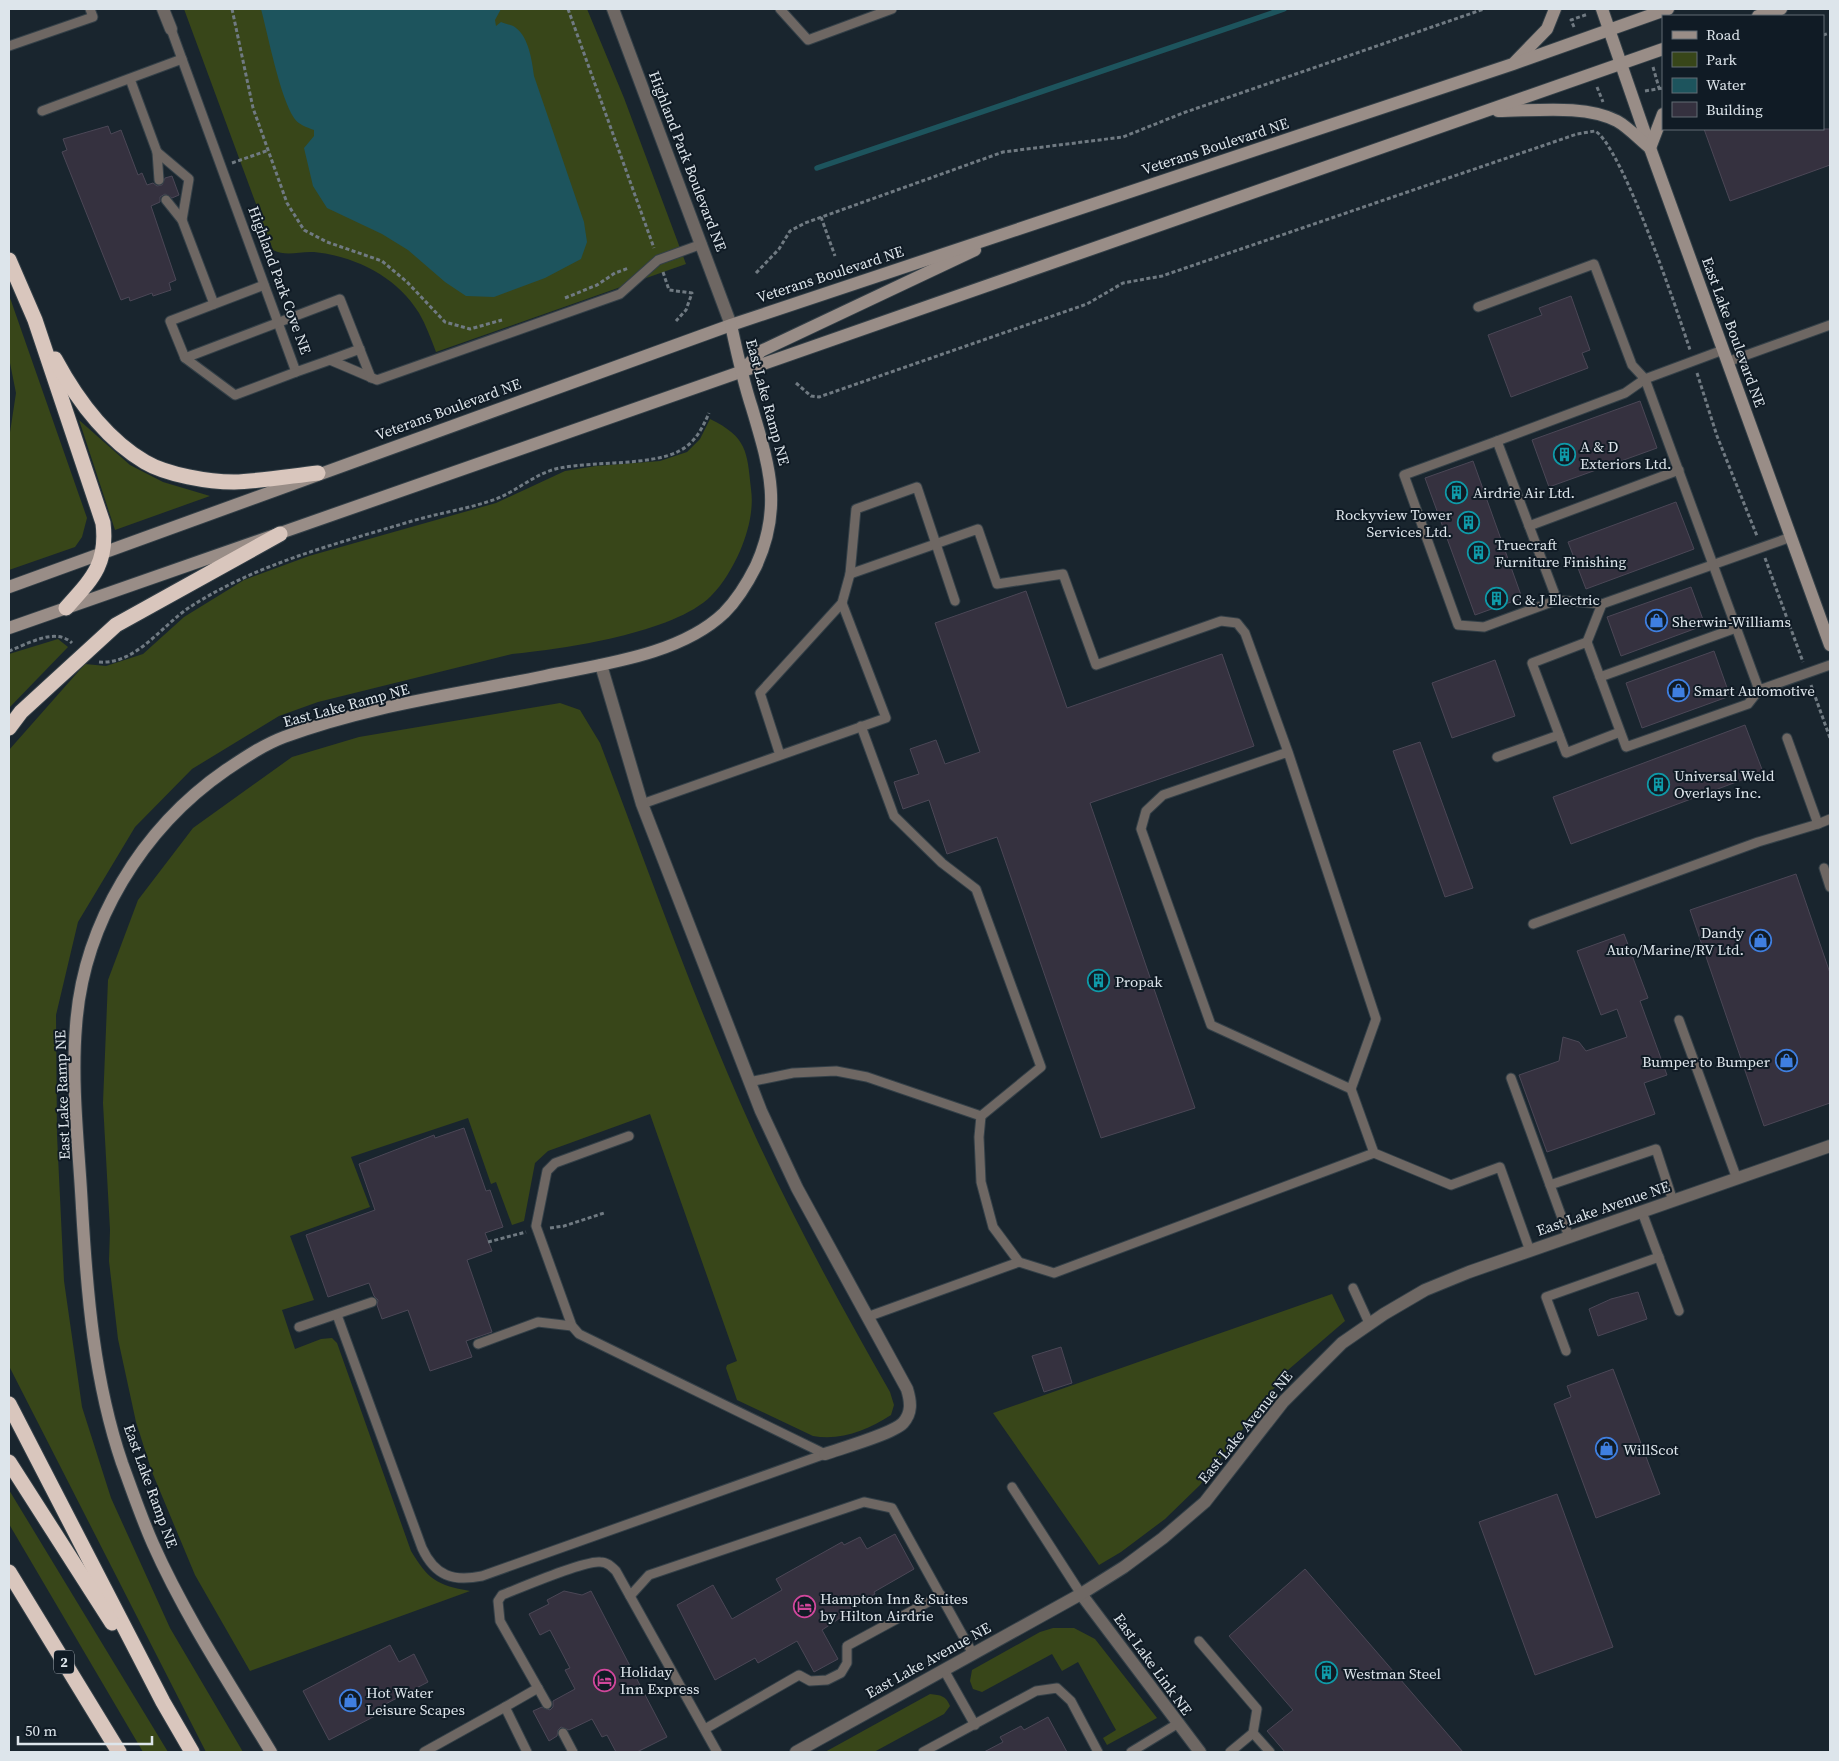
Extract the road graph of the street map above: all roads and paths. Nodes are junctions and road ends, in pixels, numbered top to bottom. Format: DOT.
graph roads {
  1 [pos="90,9"];
  2 [pos="163,9"];
  3 [pos="232,9"];
  4 [pos="568,9"];
  5 [pos="613,9"];
  6 [pos="780,9"];
  7 [pos="892,9"];
  8 [pos="1484,9"];
  9 [pos="1555,9"];
  10 [pos="1602,9"];
  11 [pos="1668,9"];
  12 [pos="1781,9"];
  13 [pos="1761,15"];
  14 [pos="171,29"];
  15 [pos="1609,29"];
  16 [pos="9,46"];
  17 [pos="1662,49"];
  18 [pos="182,60"];
  19 [pos="1514,64"];
  20 [pos="1621,64"];
  21 [pos="130,78"];
  22 [pos="42,111"];
  23 [pos="1487,111"];
  24 [pos="1662,117"];
  25 [pos="1650,148"];
  26 [pos="269,150"];
  27 [pos="157,152"];
  28 [pos="221,167"];
  29 [pos="159,180"];
  30 [pos="166,200"];
  31 [pos="821,217"];
  32 [pos="182,220"];
  33 [pos="1023,227"];
  34 [pos="702,244"];
  35 [pos="835,256"];
  36 [pos="9,260"];
  37 [pos="658,260"];
  38 [pos="631,267"];
  39 [pos="756,273"];
  40 [pos="264,285"];
  41 [pos="563,298"];
  42 [pos="214,304"];
  43 [pos="1478,306"];
  44 [pos="35,320"];
  45 [pos="503,320"];
  46 [pos="676,321"];
  47 [pos="278,323"];
  48 [pos="731,325"];
  49 [pos="1830,325"];
  50 [pos="360,348"];
  51 [pos="1725,356"];
  52 [pos="184,358"];
  53 [pos="330,360"];
  54 [pos="1693,361"];
  55 [pos="296,372"];
  56 [pos="741,372"];
  57 [pos="371,378"];
  58 [pos="1645,379"];
  59 [pos="796,383"];
  60 [pos="708,413"];
  61 [pos="1497,441"];
  62 [pos="1679,470"];
  63 [pos="318,473"];
  64 [pos="1529,526"];
  65 [pos="280,534"];
  66 [pos="1791,537"];
  67 [pos="935,544"];
  68 [pos="1761,548"];
  69 [pos="103,552"];
  70 [pos="1714,565"];
  71 [pos="850,574"];
  72 [pos="9,586"];
  73 [pos="1557,600"];
  74 [pos="955,601"];
  75 [pos="842,603"];
  76 [pos="1602,604"];
  77 [pos="66,608"];
  78 [pos="9,628"];
  79 [pos="1736,628"];
  80 [pos="1587,642"];
  81 [pos="1830,645"];
  82 [pos="9,651"];
  83 [pos="83,653"];
  84 [pos="601,665"];
  85 [pos="1830,665"];
  86 [pos="1807,674"];
  87 [pos="1600,677"];
  88 [pos="1759,690"];
  89 [pos="861,726"];
  90 [pos="9,728"];
  91 [pos="1620,732"];
  92 [pos="1559,735"];
  93 [pos="1787,738"];
  94 [pos="1830,738"];
  95 [pos="1288,752"];
  96 [pos="780,755"];
  97 [pos="1497,757"];
  98 [pos="642,804"];
  99 [pos="1830,819"];
  100 [pos="1818,824"];
  101 [pos="1824,868"];
  102 [pos="1830,887"];
  103 [pos="1533,924"];
  104 [pos="1679,1020"];
  105 [pos="1511,1078"];
  106 [pos="749,1082"];
  107 [pos="1351,1089"];
  108 [pos="981,1116"];
  109 [pos="629,1136"];
  110 [pos="1830,1146"];
  111 [pos="1374,1153"];
  112 [pos="1737,1179"];
  113 [pos="1550,1185"];
  114 [pos="1673,1201"];
  115 [pos="1642,1212"];
  116 [pos="1569,1237"];
  117 [pos="1530,1251"];
  118 [pos="1659,1257"];
  119 [pos="1019,1262"];
  120 [pos="1353,1288"];
  121 [pos="372,1302"];
  122 [pos="1678,1311"];
  123 [pos="337,1315"];
  124 [pos="867,1317"];
  125 [pos="1369,1323"];
  126 [pos="572,1326"];
  127 [pos="299,1327"];
  128 [pos="478,1344"];
  129 [pos="1566,1351"];
  130 [pos="9,1404"];
  131 [pos="825,1454"];
  132 [pos="9,1462"];
  133 [pos="1012,1488"];
  134 [pos="9,1572"];
  135 [pos="1081,1594"];
  136 [pos="941,1595"];
  137 [pos="630,1596"];
  138 [pos="1199,1641"];
  139 [pos="973,1654"];
  140 [pos="944,1670"];
  141 [pos="538,1688"];
  142 [pos="163,1702"];
  143 [pos="547,1704"];
  144 [pos="505,1707"];
  145 [pos="1177,1724"];
  146 [pos="975,1725"];
  147 [pos="705,1729"];
  148 [pos="563,1733"];
  149 [pos="1253,1733"];
  150 [pos="119,1752"];
  151 [pos="192,1752"];
  152 [pos="271,1752"];
  153 [pos="424,1752"];
  154 [pos="527,1752"];
  155 [pos="573,1752"];
  156 [pos="717,1752"];
  157 [pos="796,1752"];
  158 [pos="923,1752"];
  159 [pos="1098,1752"];
  160 [pos="1131,1752"];
  161 [pos="1200,1752"];
  162 [pos="1230,1752"];
  163 [pos="1270,1752"];
  1 -- 16 [label="lane"];
  2 -- 14 [label="street, Highland Park Cove NE"];
  3 -- 26 [label="path"];
  4 -- 37 [label="path"];
  5 -- 34 [label="street, Highland Park Boulevard NE"];
  6 -- 7 [label="lane"];
  8 -- 31 [label="path"];
  9 -- 19 [label="main road"];
  10 -- 15 [label="main road, East Lake Boulevard NE"];
  11 -- 15 [label="main road, Veterans Boulevard NE"];
  12 -- 13 [label="main road"];
  14 -- 18 [label="lane, Highland Park Cove NE"];
  15 -- 19 [label="main road, Veterans Boulevard NE"];
  15 -- 20 [label="main road, East Lake Boulevard NE"];
  17 -- 20 [label="main road"];
  18 -- 21 [label="lane"];
  18 -- 28 [label="lane, Highland Park Cove NE"];
  19 -- 33 [label="main road, Veterans Boulevard NE"];
  20 -- 23 [label="main road"];
  20 -- 25 [label="main road, East Lake Boulevard NE"];
  21 -- 22 [label="lane"];
  21 -- 27 [label="lane"];
  23 -- 25 [label="main road"];
  23 -- 56 [label="main road"];
  24 -- 25 [label="main road"];
  25 -- 51 [label="main road, East Lake Boulevard NE"];
  26 -- 28 [label="path"];
  26 -- 45 [label="path"];
  27 -- 29 [label="lane"];
  27 -- 32 [label="lane"];
  28 -- 40 [label="lane, Highland Park Cove NE"];
  30 -- 32 [label="lane"];
  31 -- 35 [label="path"];
  31 -- 39 [label="path"];
  32 -- 42 [label="lane"];
  33 -- 48 [label="main road, Veterans Boulevard NE"];
  33 -- 56 [label="main road"];
  34 -- 37 [label="lane"];
  34 -- 48 [label="street, Highland Park Boulevard NE"];
  36 -- 44 [label="highway"];
  37 -- 46 [label="path"];
  37 -- 57 [label="lane"];
  38 -- 41 [label="path"];
  40 -- 42 [label="lane"];
  40 -- 47 [label="lane, Highland Park Cove NE"];
  42 -- 52 [label="lane"];
  43 -- 58 [label="lane"];
  44 -- 63 [label="highway"];
  44 -- 69 [label="highway"];
  47 -- 50 [label="lane"];
  47 -- 52 [label="lane"];
  47 -- 55 [label="lane, Highland Park Cove NE"];
  48 -- 56 [label="main road, East Lake Ramp NE"];
  48 -- 63 [label="main road, Veterans Boulevard NE"];
  49 -- 51 [label="lane"];
  50 -- 53 [label="lane"];
  50 -- 57 [label="lane"];
  51 -- 54 [label="lane"];
  51 -- 66 [label="main road, East Lake Boulevard NE"];
  52 -- 55 [label="lane"];
  53 -- 55 [label="lane, Highland Park Cove NE"];
  53 -- 57 [label="lane, Highland Park Cove NE"];
  54 -- 58 [label="lane"];
  54 -- 59 [label="path"];
  54 -- 68 [label="path"];
  56 -- 65 [label="main road"];
  56 -- 84 [label="main road, East Lake Ramp NE"];
  58 -- 61 [label="lane"];
  58 -- 62 [label="lane"];
  60 -- 83 [label="path"];
  61 -- 64 [label="lane"];
  61 -- 73 [label="lane"];
  62 -- 64 [label="lane"];
  62 -- 70 [label="lane"];
  63 -- 69 [label="main road, Veterans Boulevard NE"];
  64 -- 73 [label="lane"];
  65 -- 77 [label="main road"];
  65 -- 83 [label="highway"];
  66 -- 68 [label="lane"];
  66 -- 81 [label="main road, East Lake Boulevard NE"];
  67 -- 71 [label="lane"];
  67 -- 71 [label="lane"];
  67 -- 74 [label="lane"];
  67 -- 95 [label="lane"];
  68 -- 70 [label="lane"];
  68 -- 86 [label="path"];
  69 -- 72 [label="main road, Veterans Boulevard NE"];
  69 -- 77 [label="highway"];
  70 -- 76 [label="lane"];
  70 -- 79 [label="lane"];
  71 -- 75 [label="lane"];
  73 -- 76 [label="lane"];
  75 -- 89 [label="lane"];
  75 -- 96 [label="lane"];
  76 -- 80 [label="lane"];
  77 -- 78 [label="main road"];
  79 -- 87 [label="lane"];
  79 -- 88 [label="lane"];
  80 -- 87 [label="lane"];
  80 -- 92 [label="lane"];
  82 -- 83 [label="path"];
  83 -- 90 [label="highway"];
  84 -- 98 [label="street"];
  84 -- 152 [label="main road, East Lake Ramp NE"];
  85 -- 86 [label="lane"];
  86 -- 88 [label="lane"];
  86 -- 94 [label="path"];
  87 -- 91 [label="lane"];
  88 -- 91 [label="lane"];
  89 -- 96 [label="lane"];
  89 -- 108 [label="lane"];
  91 -- 92 [label="lane"];
  92 -- 97 [label="lane"];
  93 -- 100 [label="lane"];
  95 -- 107 [label="lane"];
  95 -- 107 [label="lane"];
  96 -- 98 [label="lane"];
  98 -- 106 [label="street"];
  99 -- 100 [label="lane"];
  100 -- 103 [label="lane"];
  101 -- 102 [label="lane"];
  104 -- 112 [label="lane"];
  105 -- 113 [label="lane"];
  106 -- 108 [label="lane"];
  106 -- 124 [label="street"];
  107 -- 111 [label="lane"];
  108 -- 119 [label="lane"];
  109 -- 126 [label="lane"];
  110 -- 112 [label="street, East Lake Avenue NE"];
  111 -- 117 [label="lane"];
  111 -- 119 [label="lane"];
  112 -- 114 [label="street, East Lake Avenue NE"];
  113 -- 114 [label="lane"];
  113 -- 116 [label="lane"];
  114 -- 115 [label="street, East Lake Avenue NE"];
  115 -- 116 [label="street, East Lake Avenue NE"];
  115 -- 118 [label="lane"];
  116 -- 117 [label="street, East Lake Avenue NE"];
  117 -- 125 [label="street, East Lake Avenue NE"];
  118 -- 122 [label="lane"];
  118 -- 129 [label="lane"];
  119 -- 124 [label="lane"];
  120 -- 125 [label="lane"];
  121 -- 123 [label="lane"];
  123 -- 127 [label="lane"];
  123 -- 131 [label="lane"];
  124 -- 131 [label="street"];
  125 -- 135 [label="street, East Lake Avenue NE"];
  126 -- 128 [label="lane"];
  126 -- 131 [label="lane"];
  130 -- 142 [label="highway"];
  132 -- 142 [label="highway"];
  133 -- 135 [label="lane"];
  134 -- 150 [label="highway, 2"];
  135 -- 139 [label="street, East Lake Avenue NE"];
  135 -- 145 [label="street, East Lake Link NE"];
  136 -- 137 [label="lane"];
  136 -- 139 [label="lane"];
  136 -- 147 [label="lane"];
  137 -- 141 [label="lane"];
  137 -- 147 [label="lane"];
  138 -- 149 [label="lane"];
  139 -- 140 [label="street, East Lake Avenue NE"];
  140 -- 146 [label="lane"];
  140 -- 157 [label="street, East Lake Avenue NE"];
  141 -- 143 [label="lane"];
  141 -- 144 [label="lane"];
  142 -- 151 [label="highway"];
  144 -- 153 [label="lane"];
  144 -- 154 [label="lane"];
  145 -- 160 [label="lane"];
  145 -- 161 [label="street, East Lake Link NE"];
  146 -- 158 [label="lane"];
  146 -- 159 [label="lane"];
  147 -- 156 [label="lane"];
  148 -- 155 [label="lane"];
  149 -- 162 [label="lane"];
  149 -- 163 [label="lane"];
}
